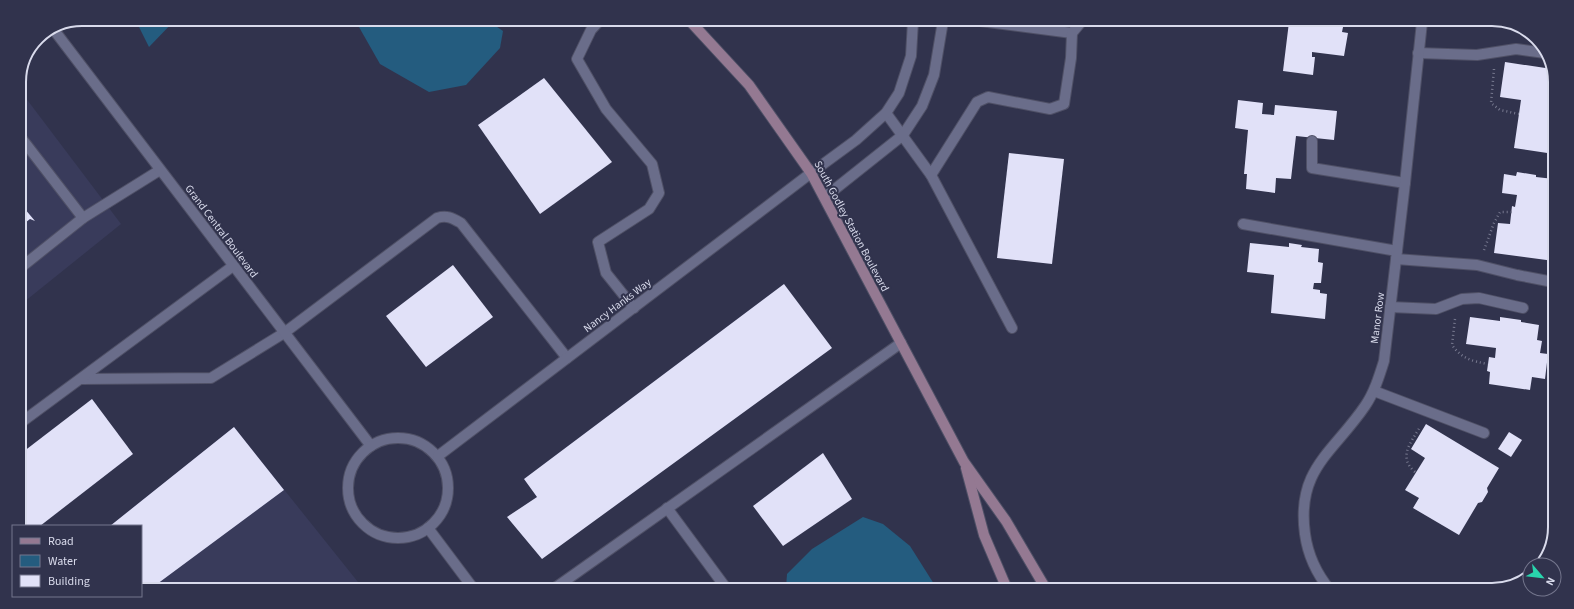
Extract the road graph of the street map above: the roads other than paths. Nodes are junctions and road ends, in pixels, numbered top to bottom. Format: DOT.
graph roads {
  1 [pos="595,26"];
  2 [pos="695,26"];
  3 [pos="913,26"];
  4 [pos="942,26"];
  5 [pos="1018,26"];
  6 [pos="1078,26"];
  7 [pos="1421,26"];
  8 [pos="56,32"];
  9 [pos="1072,33"];
  10 [pos="1538,52"];
  11 [pos="1418,53"];
  12 [pos="886,113"];
  13 [pos="903,135"];
  14 [pos="1312,141"];
  15 [pos="26,144"];
  16 [pos="160,170"];
  17 [pos="812,173"];
  18 [pos="931,175"];
  19 [pos="1405,183"];
  20 [pos="825,197"];
  21 [pos="83,218"];
  22 [pos="1243,224"];
  23 [pos="1396,255"];
  24 [pos="26,263"];
  25 [pos="233,266"];
  26 [pos="1548,281"];
  27 [pos="1390,307"];
  28 [pos="634,308"];
  29 [pos="1522,308"];
  30 [pos="1012,328"];
  31 [pos="284,333"];
  32 [pos="901,343"];
  33 [pos="567,358"];
  34 [pos="82,379"];
  35 [pos="1374,391"];
  36 [pos="26,419"];
  37 [pos="1484,433"];
  38 [pos="371,446"];
  39 [pos="438,456"];
  40 [pos="964,462"];
  41 [pos="667,508"];
  42 [pos="428,528"];
  43 [pos="468,583"];
  44 [pos="562,583"];
  45 [pos="722,583"];
  46 [pos="1004,583"];
  47 [pos="1042,583"];
  48 [pos="1325,583"];
  1 -- 28 [label="street"];
  2 -- 17 [label="street, South Godley Station Boulevard"];
  3 -- 12 [label="street, Nancy Hanks Way"];
  4 -- 13 [label="street"];
  5 -- 9 [label="street"];
  6 -- 9 [label="street"];
  7 -- 11 [label="street, Manor Row"];
  8 -- 16 [label="street, Grand Central Boulevard"];
  9 -- 18 [label="street"];
  10 -- 11 [label="street"];
  11 -- 19 [label="street, Manor Row"];
  12 -- 13 [label="street"];
  12 -- 17 [label="street, Nancy Hanks Way"];
  13 -- 18 [label="street"];
  13 -- 20 [label="street"];
  14 -- 19 [label="street"];
  15 -- 21 [label="street"];
  16 -- 21 [label="street"];
  16 -- 25 [label="street, Grand Central Boulevard"];
  17 -- 20 [label="street, South Godley Station Boulevard"];
  17 -- 28 [label="street, Nancy Hanks Way"];
  18 -- 30 [label="street"];
  19 -- 23 [label="street, Manor Row"];
  20 -- 32 [label="street, South Godley Station Boulevard"];
  21 -- 24 [label="street"];
  22 -- 23 [label="street"];
  23 -- 26 [label="street"];
  23 -- 27 [label="street, Manor Row"];
  25 -- 31 [label="street, Grand Central Boulevard"];
  25 -- 34 [label="street"];
  27 -- 29 [label="street"];
  27 -- 35 [label="street, Manor Row"];
  28 -- 33 [label="street, Nancy Hanks Way"];
  31 -- 33 [label="street"];
  31 -- 34 [label="street"];
  31 -- 38 [label="street, Grand Central Boulevard"];
  32 -- 40 [label="street, South Godley Station Boulevard"];
  32 -- 41 [label="street"];
  33 -- 39 [label="street, Nancy Hanks Way"];
  34 -- 36 [label="street"];
  35 -- 37 [label="street"];
  35 -- 48 [label="street, Manor Row"];
  38 -- 39 [label="street"];
  38 -- 42 [label="street"];
  39 -- 42 [label="street"];
  40 -- 46 [label="street, South Godley Station Boulevard"];
  40 -- 47 [label="street, South Godley Station Boulevard"];
  41 -- 44 [label="street"];
  41 -- 45 [label="street"];
  42 -- 43 [label="street"];
}
